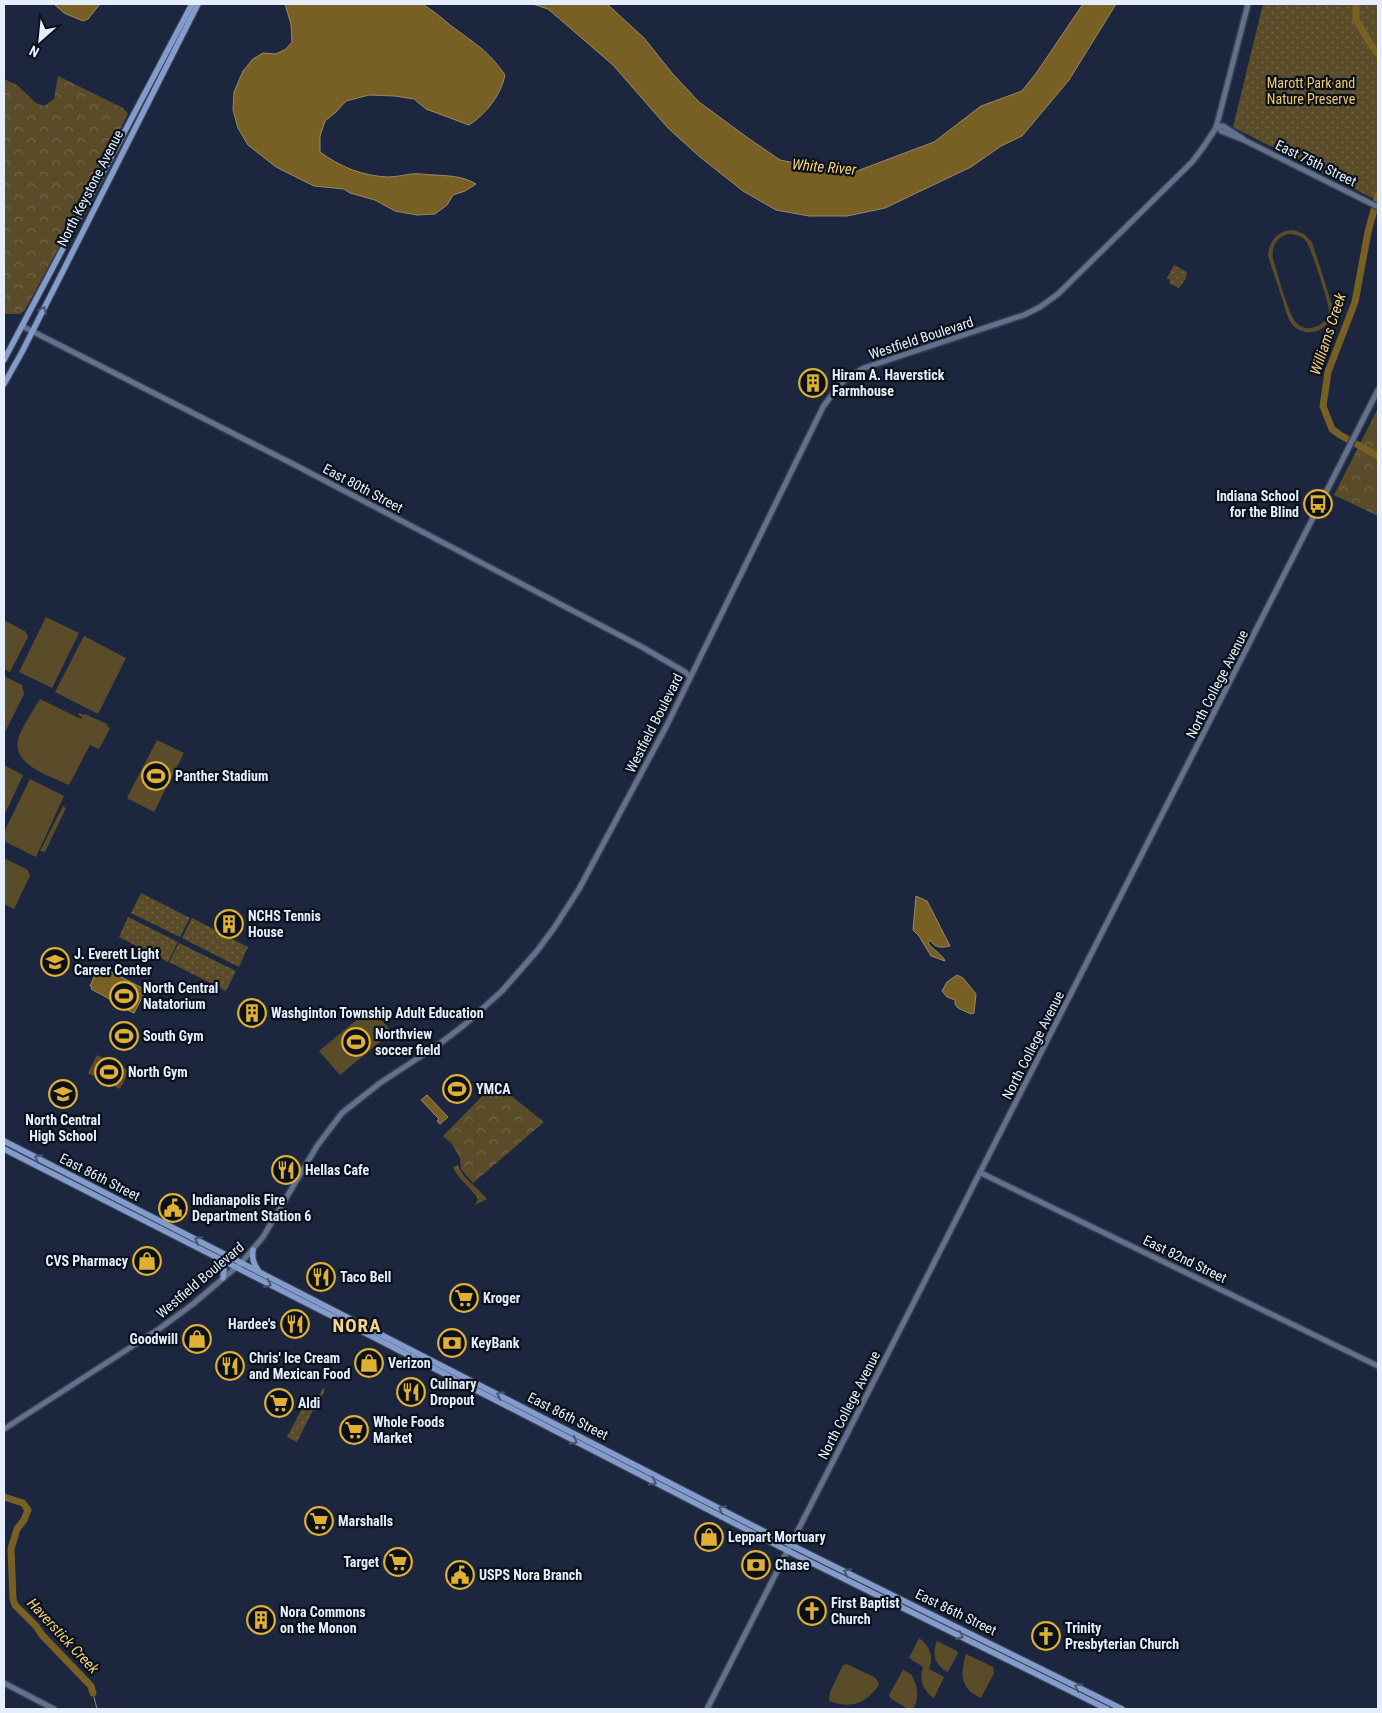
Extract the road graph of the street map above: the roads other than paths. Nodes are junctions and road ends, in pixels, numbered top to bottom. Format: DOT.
graph roads {
  1 [pos="192,4"];
  2 [pos="198,4"];
  3 [pos="1248,4"];
  4 [pos="1218,127"];
  5 [pos="1378,207"];
  6 [pos="22,326"];
  7 [pos="33,331"];
  8 [pos="4,360"];
  9 [pos="4,384"];
  10 [pos="1378,390"];
  11 [pos="690,677"];
  12 [pos="4,1141"];
  13 [pos="4,1149"];
  14 [pos="981,1173"];
  15 [pos="253,1250"];
  16 [pos="220,1260"];
  17 [pos="241,1262"];
  18 [pos="235,1268"];
  19 [pos="259,1272"];
  20 [pos="223,1278"];
  21 [pos="1378,1366"];
  22 [pos="4,1429"];
  23 [pos="791,1545"];
  24 [pos="788,1551"];
  25 [pos="4,1683"];
  26 [pos="54,1709"];
  27 [pos="707,1709"];
  28 [pos="1107,1709"];
  29 [pos="1122,1709"];
  1 -- 6 [label="main road, North Keystone Avenue"];
  7 -- 2 [label="main road, North Keystone Avenue, one-way"];
  3 -- 4 [label="street, Westfield Boulevard"];
  4 -- 5 [label="street, East 75th Street"];
  4 -- 11 [label="street, Westfield Boulevard"];
  6 -- 7 [label="street, East 80th Street"];
  6 -- 8 [label="main road, North Keystone Avenue"];
  7 -- 9 [label="main road, North Keystone Avenue"];
  7 -- 11 [label="street, East 80th Street"];
  10 -- 14 [label="street, North College Avenue"];
  11 -- 15 [label="street, Westfield Boulevard"];
  17 -- 12 [label="main road, East 86th Street, one-way"];
  13 -- 16 [label="main road, East 86th Street"];
  14 -- 21 [label="street, East 82nd Street"];
  14 -- 23 [label="street, North College Avenue"];
  15 -- 17 [label="street, Westfield Boulevard"];
  15 -- 19 [label="main road"];
  16 -- 18 [label="main road, East 86th Street"];
  16 -- 20 [label="main road"];
  17 -- 18 [label="street, Westfield Boulevard"];
  17 -- 19 [label="main road, East 86th Street"];
  18 -- 20 [label="street, Westfield Boulevard"];
  18 -- 24 [label="main road, East 86th Street, one-way"];
  23 -- 19 [label="main road, East 86th Street, one-way"];
  20 -- 22 [label="street, Westfield Boulevard"];
  23 -- 24 [label="street, North College Avenue"];
  29 -- 23 [label="main road, East 86th Street, one-way"];
  24 -- 27 [label="street, North College Avenue"];
  24 -- 28 [label="main road, East 86th Street, one-way"];
  25 -- 26 [label="street"];
}
